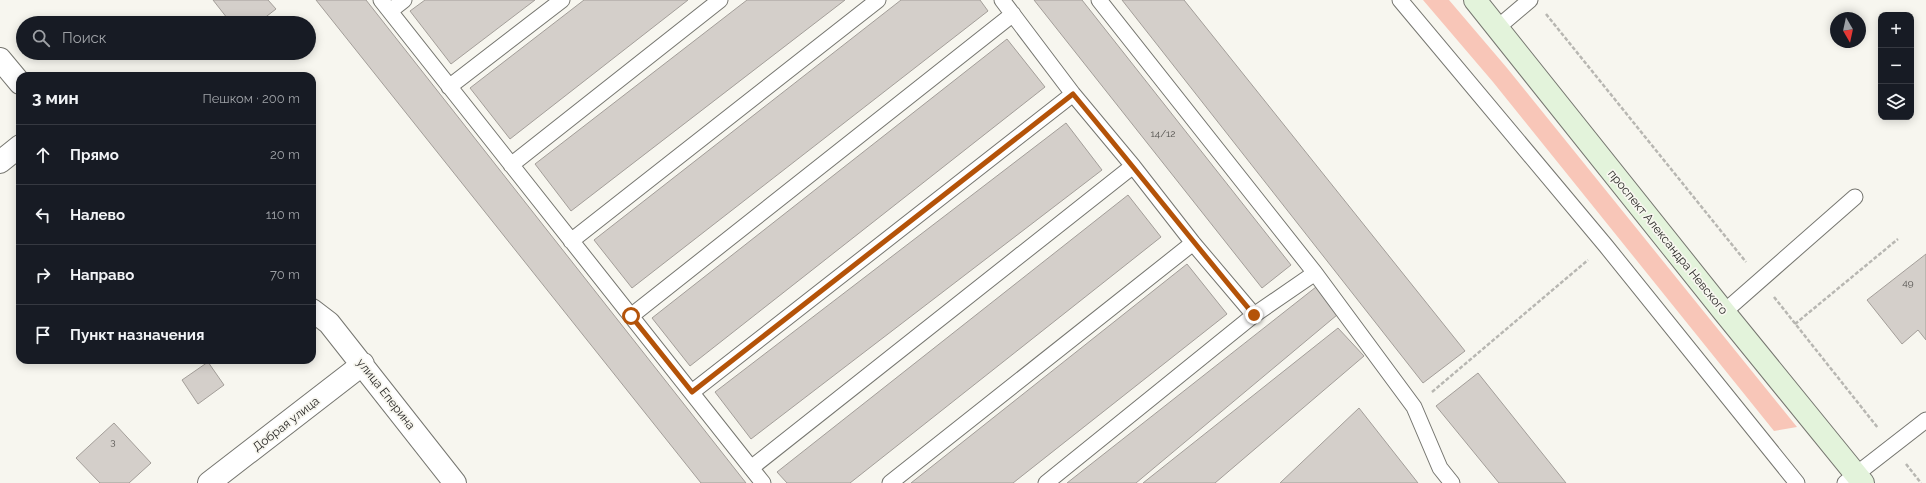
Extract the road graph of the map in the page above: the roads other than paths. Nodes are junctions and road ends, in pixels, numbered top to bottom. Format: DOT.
graph roads {
  1 [pos="404,0"];
  2 [pos="562,0"];
  3 [pos="720,0"];
  4 [pos="878,0"];
  5 [pos="1002,0"];
  6 [pos="1099,0"];
  7 [pos="1400,0"];
  8 [pos="1475,0"];
  9 [pos="1530,0"];
  10 [pos="385,5"];
  11 [pos="1013,14"];
  12 [pos="1497,28"];
  13 [pos="0,59"];
  14 [pos="16,78"];
  15 [pos="449,88"];
  16 [pos="1073,94"];
  17 [pos="16,149"];
  18 [pos="0,162"];
  19 [pos="511,165"];
  20 [pos="1134,166"];
  21 [pos="1856,197"];
  22 [pos="571,241"];
  23 [pos="1193,243"];
  24 [pos="1315,273"];
  25 [pos="1724,312"];
  26 [pos="316,313"];
  27 [pos="1254,315"];
  28 [pos="631,316"];
  29 [pos="362,364"];
  30 [pos="692,392"];
  31 [pos="1926,420"];
  32 [pos="751,468"];
  33 [pos="1855,480"];
  34 [pos="209,483"];
  35 [pos="455,483"];
  36 [pos="763,483"];
  37 [pos="890,483"];
  38 [pos="1046,483"];
  39 [pos="1452,483"];
  40 [pos="1797,483"];
  1 -- 10 [label="lane"];
  2 -- 15 [label="lane"];
  3 -- 19 [label="lane"];
  4 -- 22 [label="lane"];
  5 -- 11 [label="lane"];
  6 -- 24 [label="lane"];
  7 -- 40 [label="lane"];
  8 -- 12 [label="main road, проспект Александра Невского"];
  9 -- 12 [label="lane"];
  10 -- 15 [label="lane"];
  11 -- 16 [label="lane"];
  11 -- 28 [label="lane"];
  12 -- 25 [label="main road, проспект Александра Невского"];
  13 -- 14 [label="street"];
  15 -- 19 [label="lane"];
  16 -- 20 [label="lane"];
  16 -- 30 [label="lane"];
  17 -- 18 [label="street"];
  19 -- 22 [label="lane"];
  20 -- 23 [label="lane"];
  20 -- 32 [label="lane"];
  21 -- 25 [label="lane"];
  22 -- 28 [label="lane"];
  23 -- 27 [label="lane"];
  23 -- 37 [label="lane"];
  24 -- 27 [label="lane"];
  24 -- 39 [label="lane"];
  25 -- 33 [label="main road, проспект Александра Невского"];
  26 -- 29 [label="street, улица Еперина"];
  27 -- 38 [label="lane"];
  28 -- 30 [label="lane"];
  29 -- 34 [label="street, Добрая улица"];
  29 -- 35 [label="street, улица Еперина"];
  30 -- 32 [label="lane"];
  31 -- 33 [label="lane"];
  32 -- 36 [label="lane"];
}
